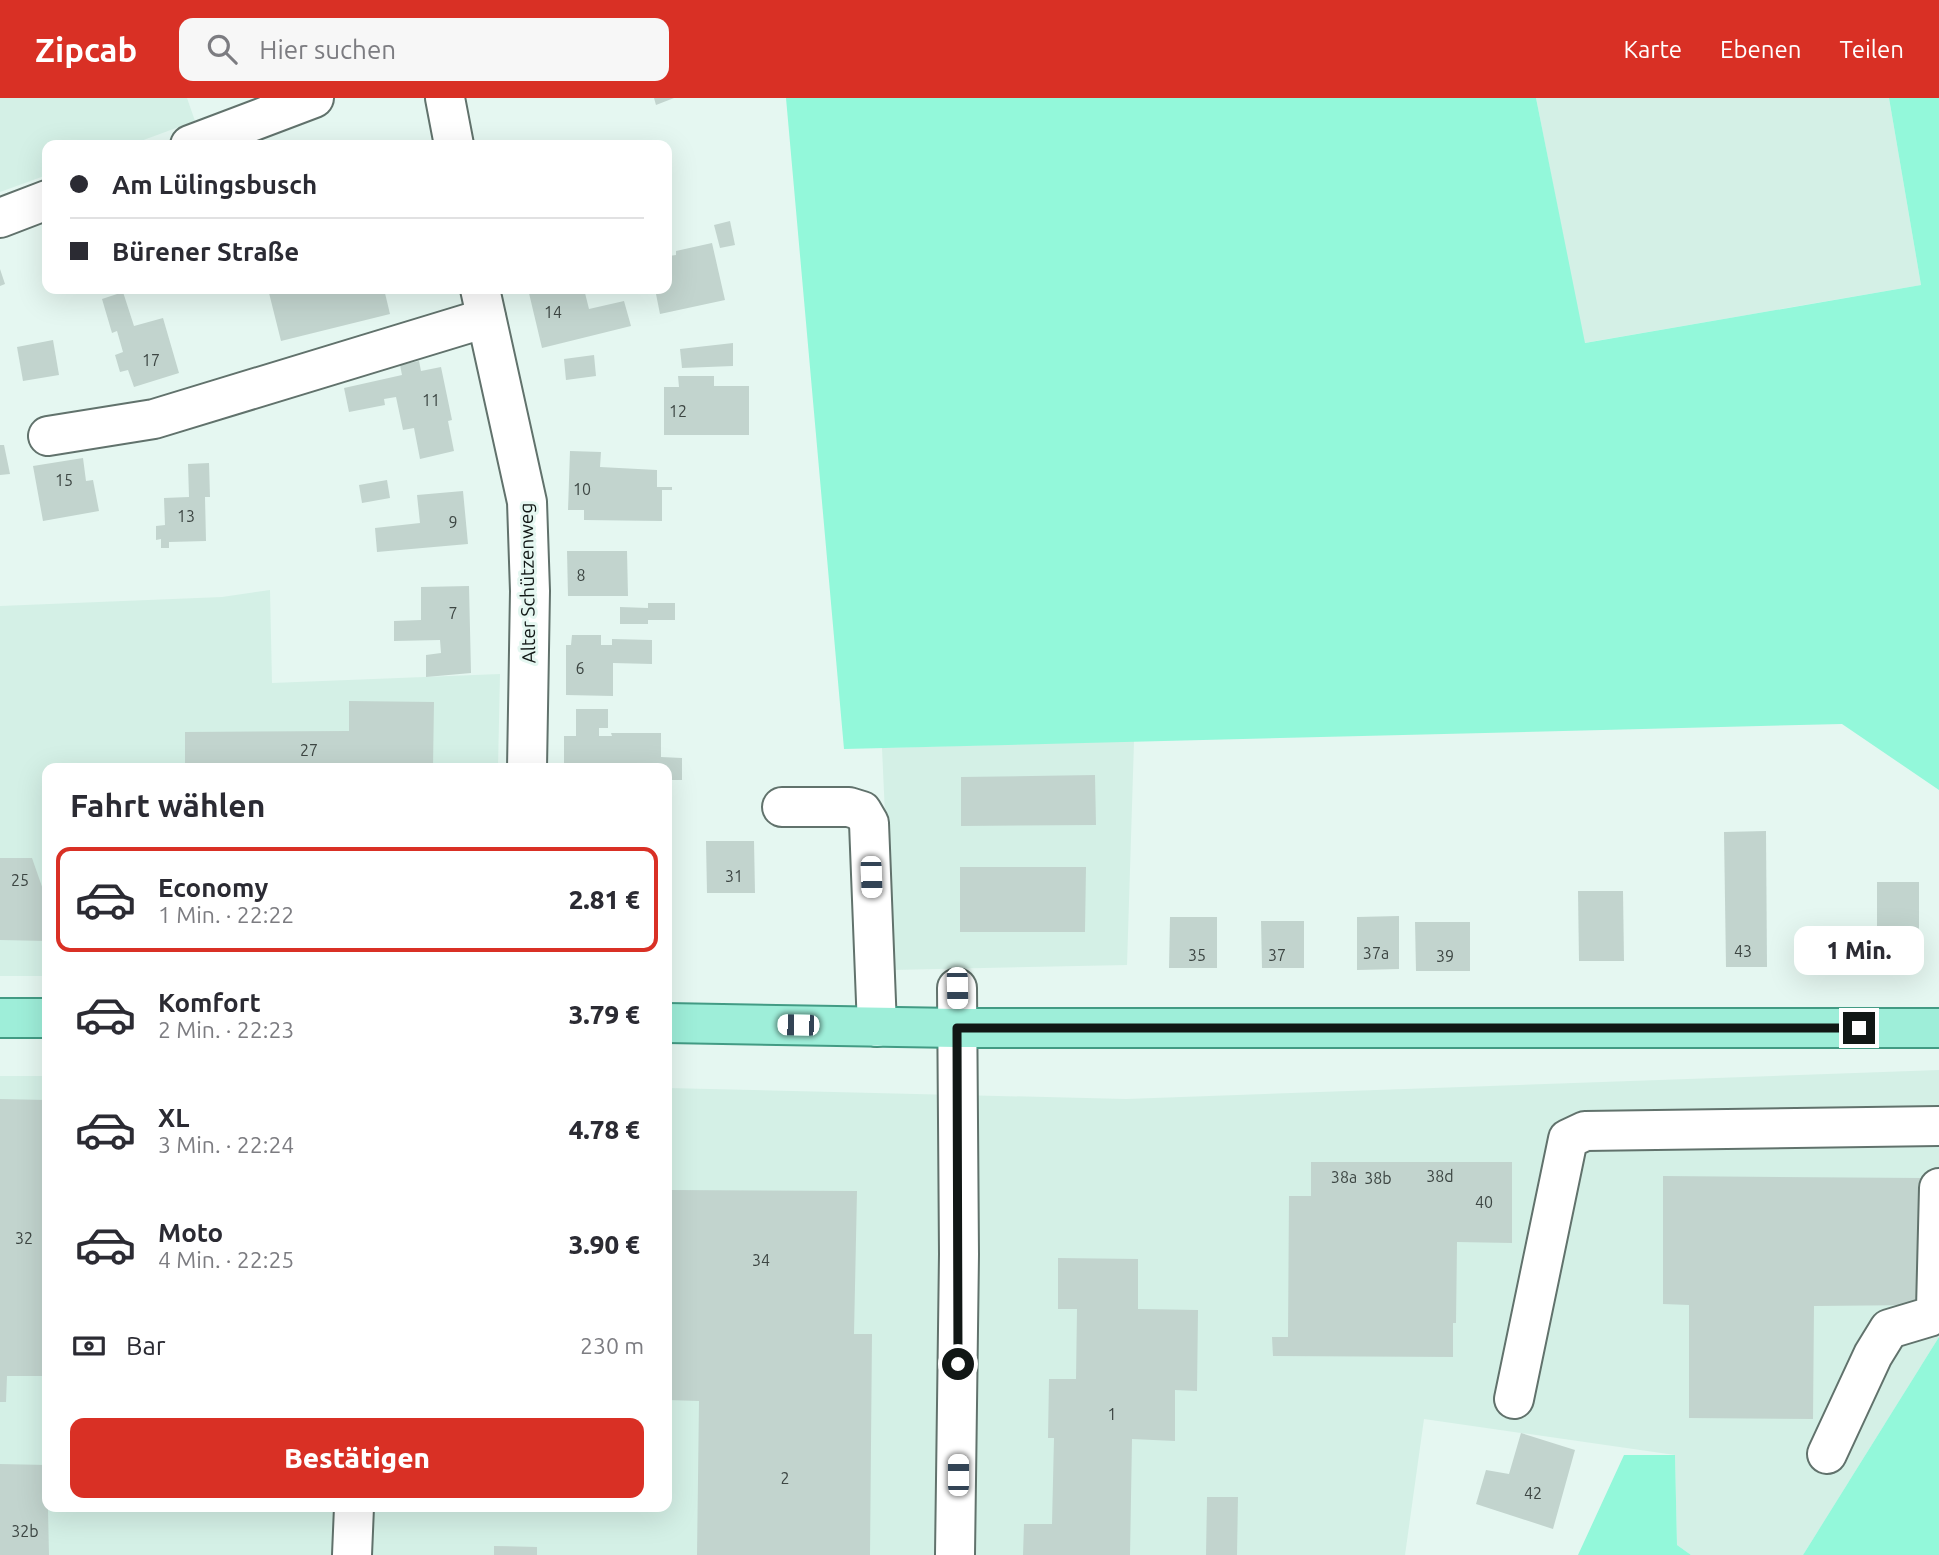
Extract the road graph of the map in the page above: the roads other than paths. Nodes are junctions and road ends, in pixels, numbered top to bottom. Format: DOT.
graph roads {
  1 [pos="314,98"];
  2 [pos="445,98"];
  3 [pos="203,140"];
  4 [pos="453,140"];
  5 [pos="42,202"];
  6 [pos="0,218"];
  7 [pos="483,303"];
  8 [pos="48,436"];
  9 [pos="527,763"];
  10 [pos="782,807"];
  11 [pos="957,988"];
  12 [pos="0,1018"];
  13 [pos="42,1018"];
  14 [pos="672,1023"];
  15 [pos="877,1027"];
  16 [pos="957,1028"];
  17 [pos="1939,1028"];
  18 [pos="1939,1126"];
  19 [pos="1939,1188"];
  20 [pos="1514,1399"];
  21 [pos="1827,1454"];
  22 [pos="354,1512"];
  23 [pos="352,1555"];
  24 [pos="955,1555"];
  1 -- 3 [label="street"];
  2 -- 4 [label="street"];
  5 -- 6 [label="street"];
  7 -- 8 [label="street, Alter Schützenweg"];
  7 -- 9 [label="street, Alter Schützenweg"];
  10 -- 15 [label="street"];
  11 -- 16 [label="street"];
  12 -- 13 [label="main road"];
  14 -- 15 [label="main road"];
  15 -- 16 [label="main road"];
  16 -- 17 [label="main road"];
  16 -- 24 [label="street"];
  18 -- 20 [label="street"];
  19 -- 21 [label="street"];
  22 -- 23 [label="street"];
}
